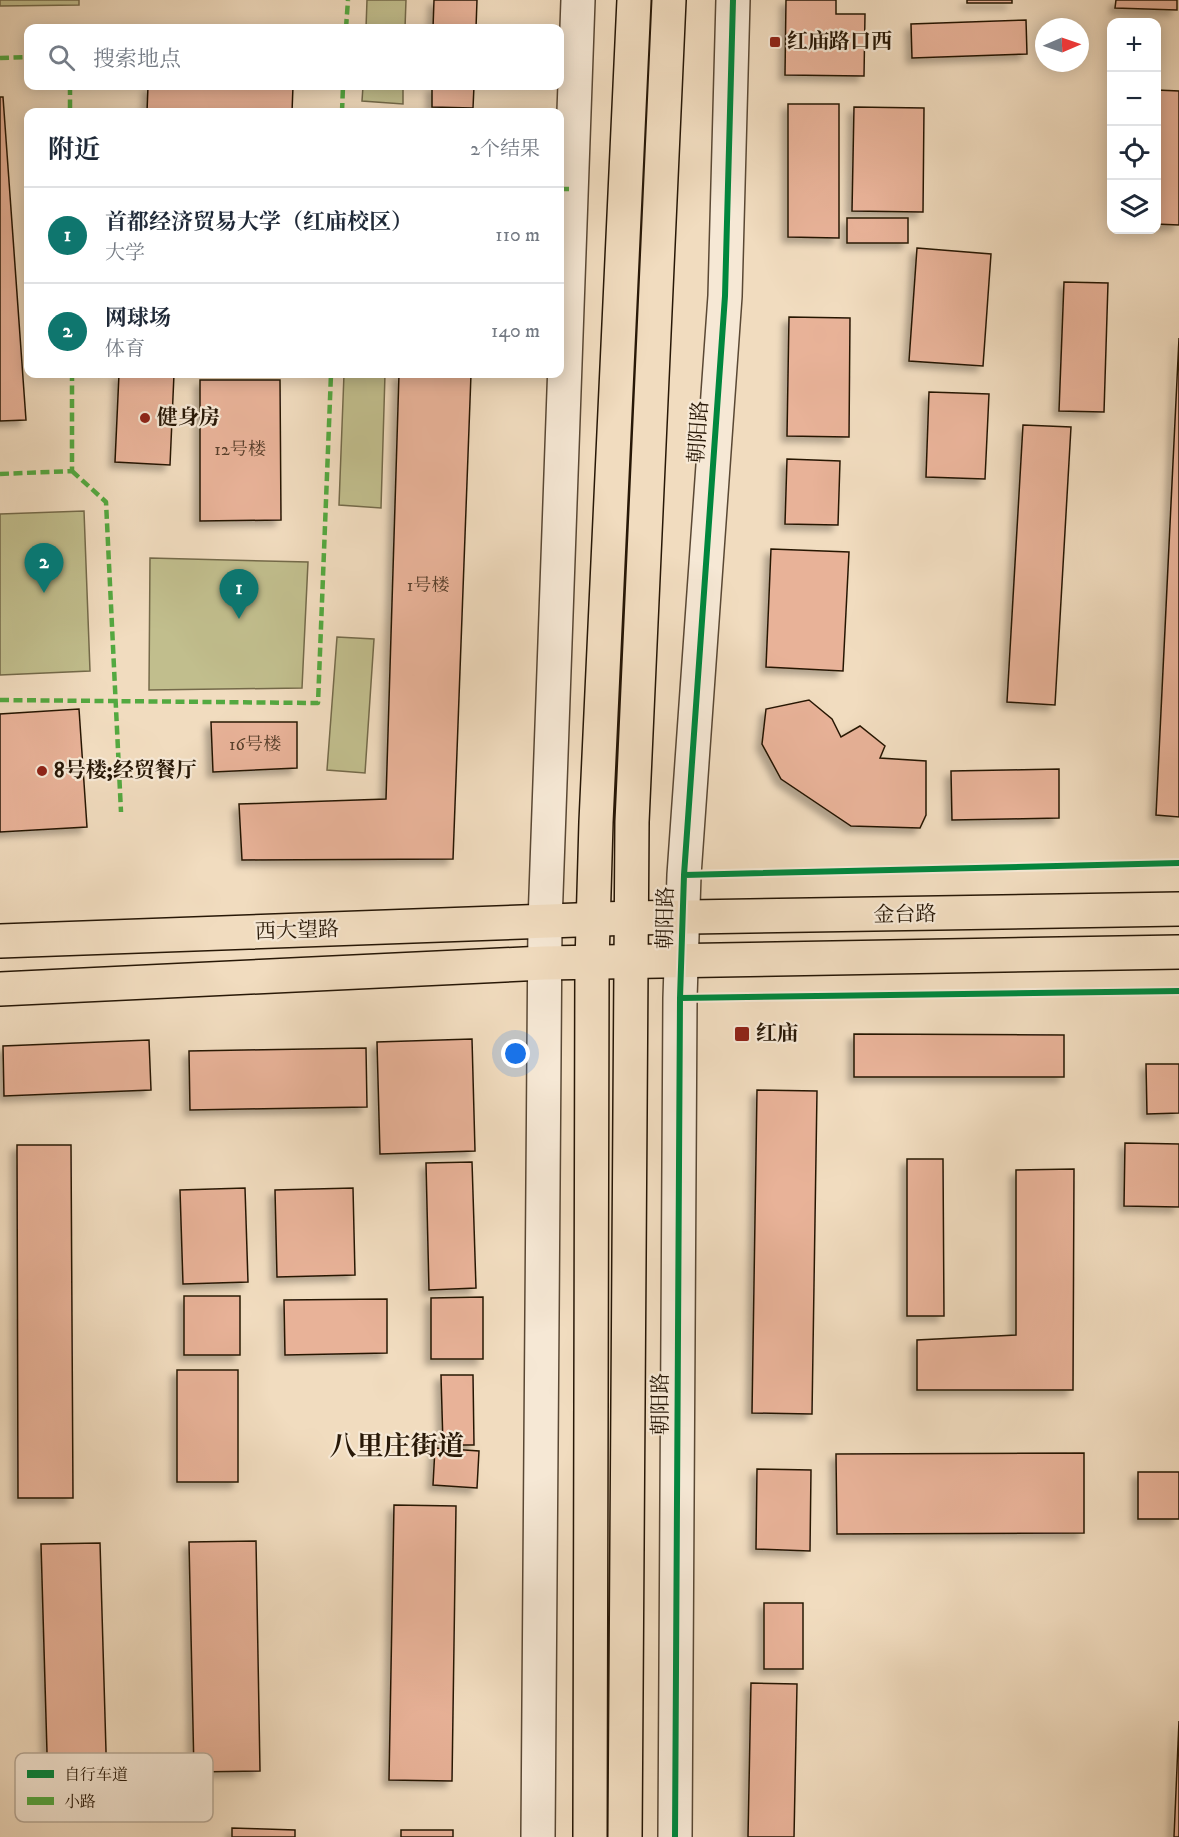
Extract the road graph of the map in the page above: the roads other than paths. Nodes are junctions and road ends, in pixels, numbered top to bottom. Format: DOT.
graph roads {
  1 [pos="578,0"];
  2 [pos="634,0"];
  3 [pos="669,0"];
  4 [pos="733,0"];
  5 [pos="1179,909"];
  6 [pos="631,918"];
  7 [pos="684,919"];
  8 [pos="594,920"];
  9 [pos="545,922"];
  10 [pos="0,941"];
  11 [pos="1179,952"];
  12 [pos="682,959"];
  13 [pos="632,960"];
  14 [pos="592,962"];
  15 [pos="544,963"];
  16 [pos="0,989"];
  17 [pos="538,1837"];
  18 [pos="590,1837"];
  19 [pos="624,1837"];
  20 [pos="675,1837"];
  1 -- 9 [label="street"];
  2 -- 8 [label="main road"];
  3 -- 6 [label="main road, 朝阳路"];
  4 -- 7 [label="street, 朝阳路"];
  5 -- 7 [label="main road, 金台路"];
  6 -- 7 [label="main road, 金台路"];
  6 -- 8 [label="main road, 金台路"];
  6 -- 13 [label="main road, 朝阳路"];
  7 -- 12 [label="street, 朝阳路"];
  8 -- 9 [label="main road, 西大望路"];
  8 -- 14 [label="main road"];
  9 -- 10 [label="main road, 西大望路"];
  9 -- 15 [label="street"];
  11 -- 12 [label="main road, 金台路"];
  12 -- 13 [label="main road, 金台路"];
  12 -- 20 [label="street, 朝阳路"];
  13 -- 14 [label="main road, 金台路"];
  13 -- 19 [label="main road, 朝阳路"];
  14 -- 15 [label="main road, 西大望路"];
  14 -- 18 [label="main road"];
  15 -- 16 [label="main road, 西大望路"];
  15 -- 17 [label="street"];
}
